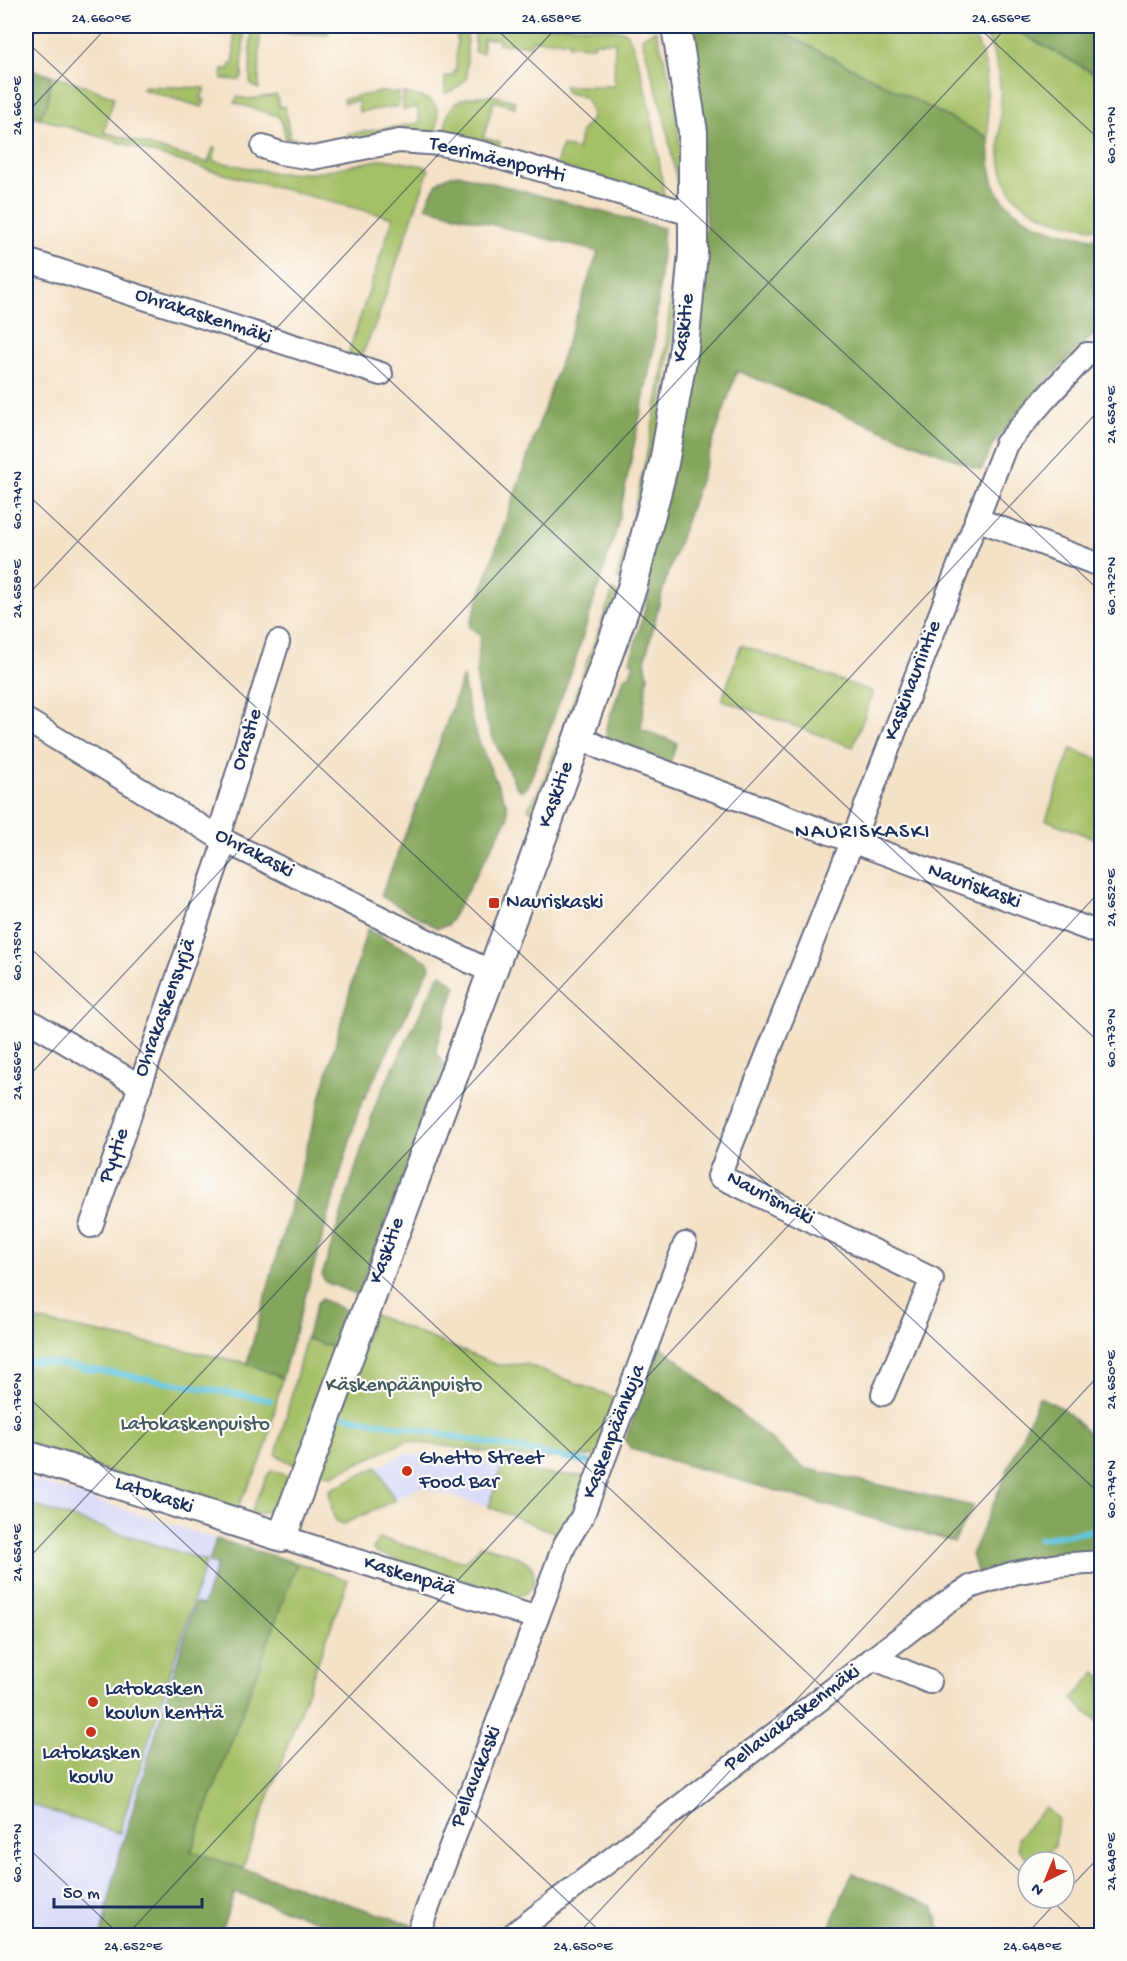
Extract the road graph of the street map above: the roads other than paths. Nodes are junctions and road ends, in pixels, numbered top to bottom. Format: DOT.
graph roads {
  1 [pos="676,26"];
  2 [pos="263,147"];
  3 [pos="694,214"];
  4 [pos="26,260"];
  5 [pos="1101,355"];
  6 [pos="381,374"];
  7 [pos="976,519"];
  8 [pos="1101,564"];
  9 [pos="278,642"];
  10 [pos="26,720"];
  11 [pos="578,736"];
  12 [pos="222,839"];
  13 [pos="852,842"];
  14 [pos="1101,934"];
  15 [pos="490,972"];
  16 [pos="26,1019"];
  17 [pos="140,1086"];
  18 [pos="91,1226"];
  19 [pos="685,1244"];
  20 [pos="883,1394"];
  21 [pos="26,1455"];
  22 [pos="282,1537"];
  23 [pos="1101,1562"];
  24 [pos="537,1618"];
  25 [pos="873,1658"];
  26 [pos="930,1682"];
  27 [pos="417,1935"];
  28 [pos="511,1935"];
  1 -- 3 [label="street, Kaskitie"];
  2 -- 3 [label="street, Teerimäenportti"];
  3 -- 11 [label="street, Kaskitie"];
  4 -- 6 [label="street, Ohrakaskenmäki"];
  5 -- 7 [label="street, Kaskinauriintie"];
  7 -- 8 [label="street"];
  7 -- 13 [label="street, Kaskinauriintie"];
  9 -- 12 [label="street, Orastie"];
  10 -- 12 [label="street, Ohrakaski"];
  11 -- 13 [label="street, Nauriskaski"];
  11 -- 15 [label="street, Kaskitie"];
  12 -- 15 [label="street, Ohrakaski"];
  12 -- 17 [label="street, Ohrakaskensyrjä"];
  13 -- 14 [label="street, Nauriskaski"];
  13 -- 20 [label="street, Naurismäki"];
  15 -- 22 [label="street, Kaskitie"];
  16 -- 17 [label="street, Ohrakaskensyrjä"];
  17 -- 18 [label="street, Pyytie"];
  19 -- 24 [label="street, Kaskenpäänkuja"];
  21 -- 22 [label="street, Latokaski"];
  22 -- 24 [label="street, Kaskenpää"];
  23 -- 25 [label="street, Pellavakaskenmäki"];
  24 -- 27 [label="street, Pellavakaski"];
  25 -- 26 [label="street"];
  25 -- 28 [label="street, Pellavakaskenmäki"];
}
